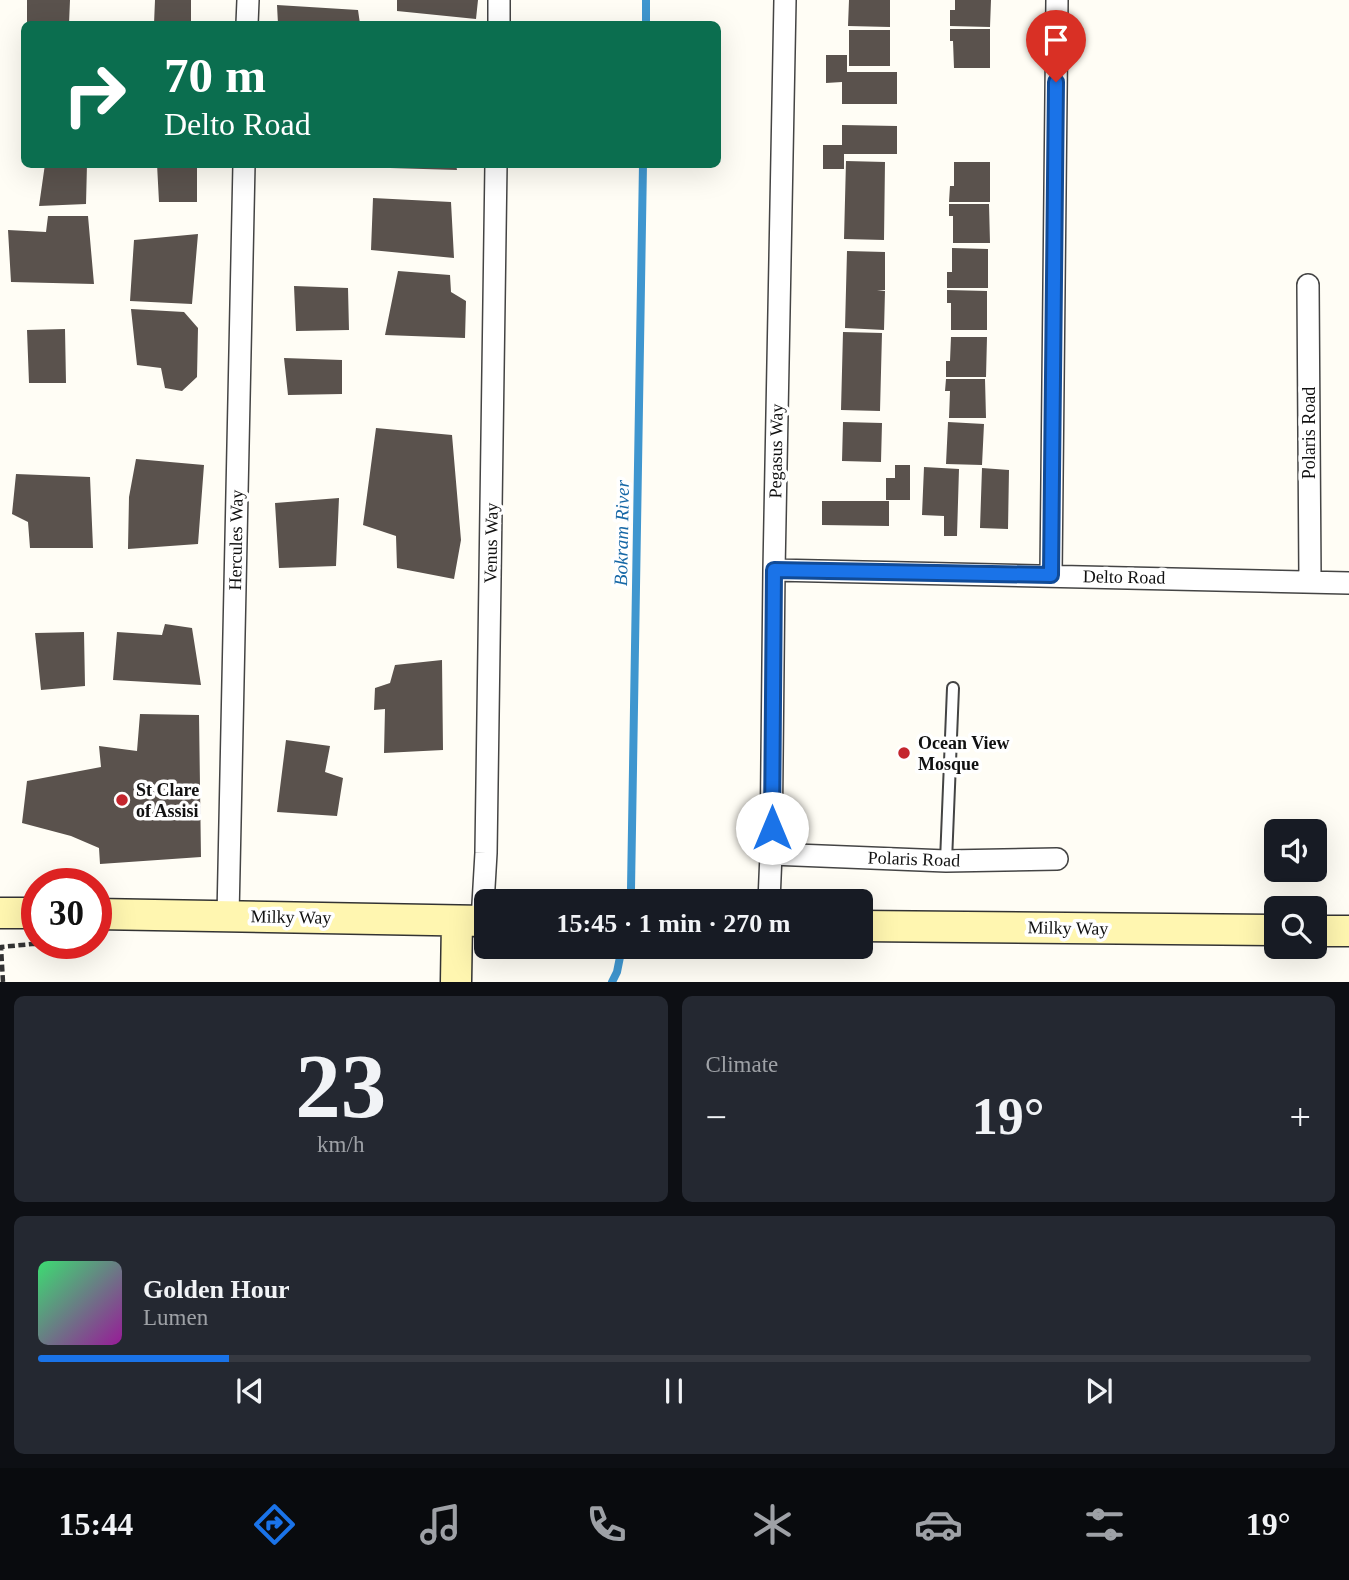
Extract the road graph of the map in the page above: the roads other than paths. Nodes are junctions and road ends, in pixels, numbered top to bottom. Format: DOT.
graph roads {
  1 [pos="248,0"];
  2 [pos="499,0"];
  3 [pos="785,0"];
  4 [pos="1057,0"];
  5 [pos="247,21"];
  6 [pos="499,21"];
  7 [pos="244,168"];
  8 [pos="496,168"];
  9 [pos="1308,285"];
  10 [pos="774,570"];
  11 [pos="1051,575"];
  12 [pos="1310,580"];
  13 [pos="1349,583"];
  14 [pos="953,688"];
  15 [pos="771,854"];
  16 [pos="1057,859"];
  17 [pos="946,861"];
  18 [pos="479,889"];
  19 [pos="770,889"];
  20 [pos="0,912"];
  21 [pos="21,913"];
  22 [pos="112,914"];
  23 [pos="228,916"];
  24 [pos="474,921"];
  25 [pos="474,924"];
  26 [pos="873,926"];
  27 [pos="1264,930"];
  28 [pos="1327,931"];
  29 [pos="1349,931"];
  30 [pos="456,982"];
  1 -- 5 [label="street"];
  2 -- 6 [label="street"];
  3 -- 10 [label="street, Pegasus Way"];
  4 -- 11 [label="street"];
  7 -- 23 [label="street, Hercules Way"];
  8 -- 18 [label="street, Venus Way"];
  9 -- 12 [label="street, Polaris Road"];
  10 -- 11 [label="street, Delto Road"];
  10 -- 15 [label="street, Pegasus Way"];
  11 -- 12 [label="street, Delto Road"];
  12 -- 13 [label="street, Delto Road"];
  14 -- 17 [label="lane"];
  15 -- 17 [label="street, Polaris Road"];
  15 -- 19 [label="street, Pegasus Way"];
  16 -- 17 [label="street, Polaris Road"];
  20 -- 21 [label="street"];
  22 -- 23 [label="street, Milky Way"];
  23 -- 24 [label="street, Milky Way"];
  25 -- 30 [label="street"];
  26 -- 27 [label="street, Milky Way"];
  28 -- 29 [label="street"];
}
